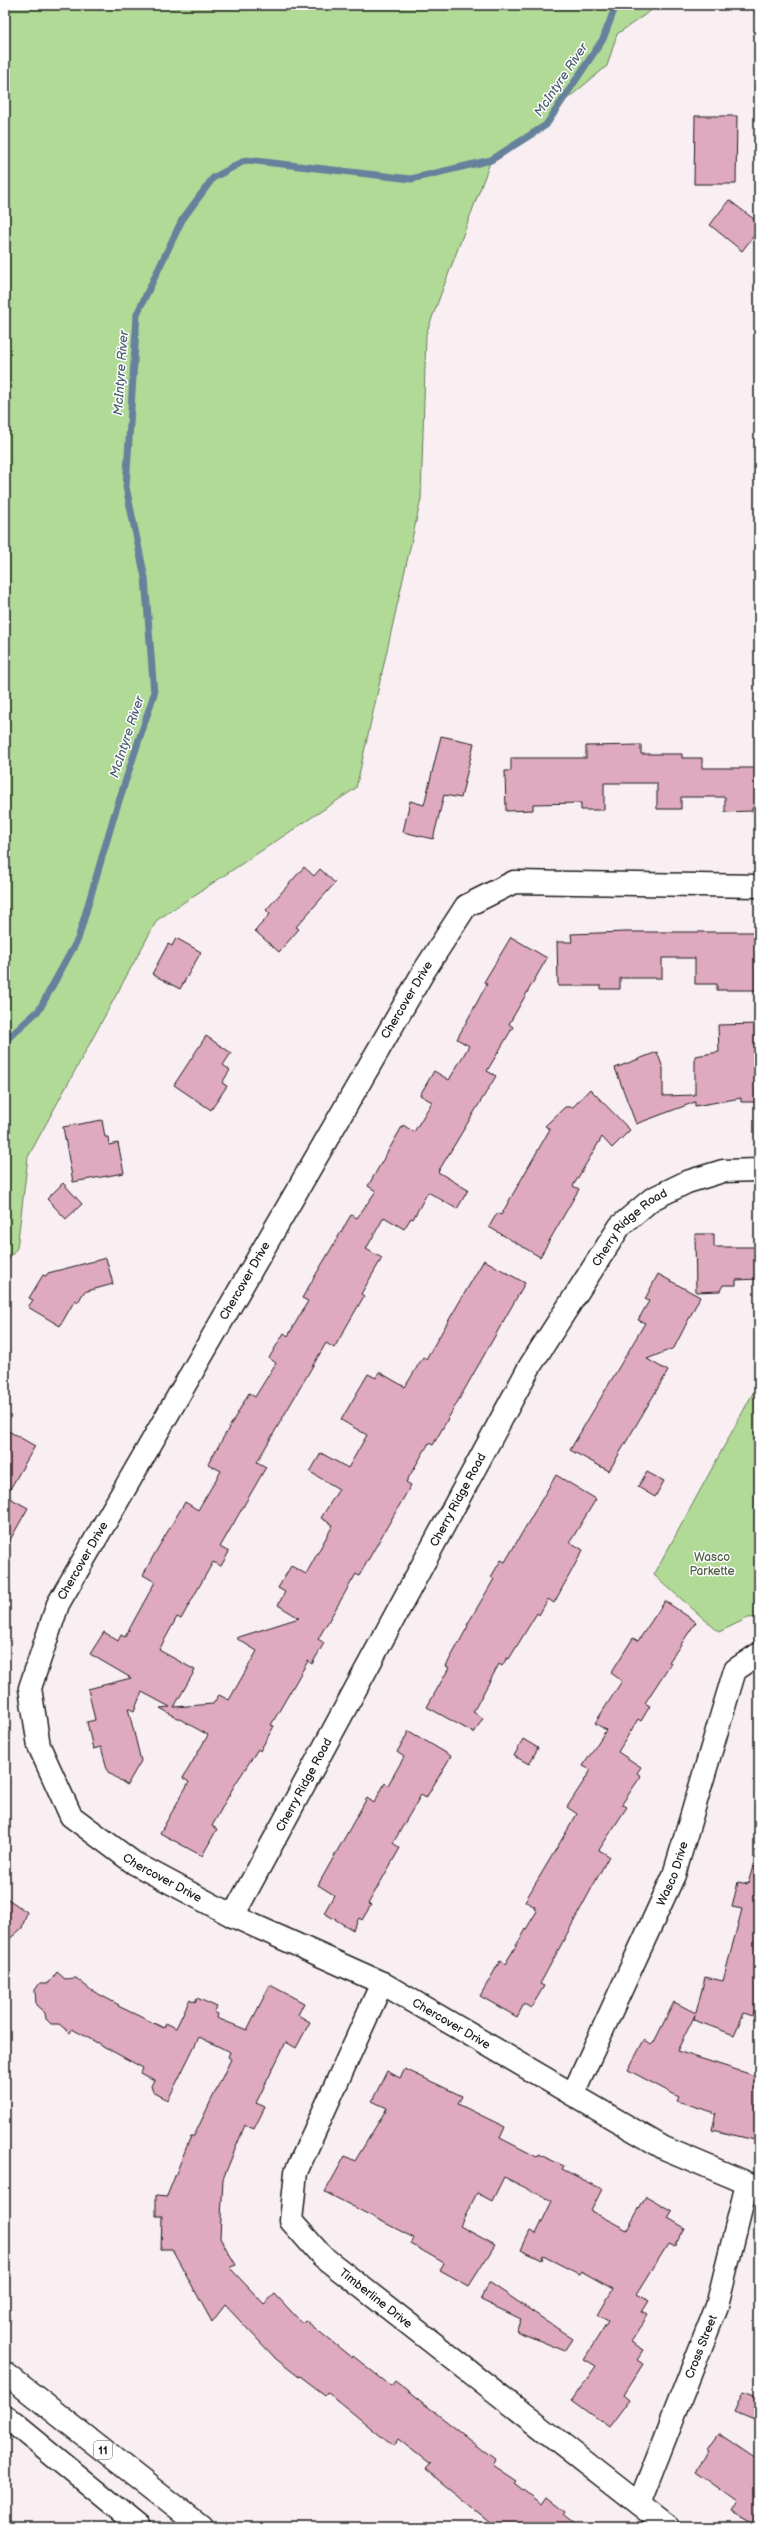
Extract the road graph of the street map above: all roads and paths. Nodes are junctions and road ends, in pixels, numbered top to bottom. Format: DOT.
graph roads {
  1 [pos="759,886"];
  2 [pos="759,1170"];
  3 [pos="759,1654"];
  4 [pos="233,1916"];
  5 [pos="382,1983"];
  6 [pos="573,2094"];
  7 [pos="753,2186"];
  8 [pos="5,2373"];
  9 [pos="5,2416"];
  10 [pos="639,2504"];
  11 [pos="140,2527"];
  12 [pos="201,2527"];
  13 [pos="668,2527"];
  1 -- 4 [label="main road, Chercover Drive"];
  2 -- 4 [label="main road, Cherry Ridge Road"];
  3 -- 6 [label="main road, Wasco Drive"];
  4 -- 5 [label="main road, Chercover Drive"];
  5 -- 6 [label="main road, Chercover Drive"];
  5 -- 10 [label="main road, Timberline Drive"];
  6 -- 7 [label="main road, Chercover Drive"];
  7 -- 10 [label="main road, Cross Street"];
  8 -- 12 [label="main road, 11"];
  9 -- 11 [label="main road"];
  10 -- 13 [label="main road, Timberline Drive"];
}
